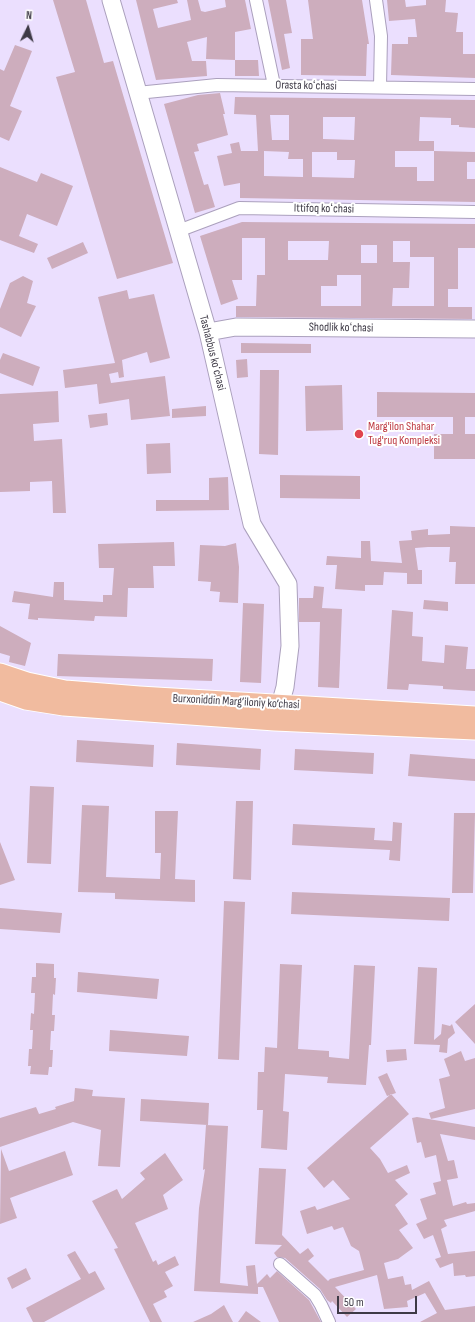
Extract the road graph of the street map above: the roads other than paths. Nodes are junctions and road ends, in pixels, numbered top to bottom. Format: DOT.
graph roads {
  1 [pos="111,0"];
  2 [pos="256,0"];
  3 [pos="376,0"];
  4 [pos="274,86"];
  5 [pos="380,87"];
  6 [pos="475,89"];
  7 [pos="137,93"];
  8 [pos="475,212"];
  9 [pos="178,230"];
  10 [pos="475,329"];
  11 [pos="208,332"];
  12 [pos="0,673"];
  13 [pos="0,691"];
  14 [pos="278,713"];
  15 [pos="475,716"];
  16 [pos="475,730"];
  17 [pos="280,1264"];
  18 [pos="329,1322"];
  1 -- 7 [label="street, Tashabbus koʻchasi"];
  2 -- 4 [label="street"];
  3 -- 5 [label="street"];
  4 -- 5 [label="street, Orasta koʻchasi"];
  4 -- 7 [label="street, Orasta koʻchasi"];
  5 -- 6 [label="street, Orasta koʻchasi"];
  7 -- 9 [label="street, Tashabbus koʻchasi"];
  8 -- 9 [label="street, Ittifoq koʻchasi"];
  9 -- 11 [label="street, Tashabbus koʻchasi"];
  10 -- 11 [label="street, Shodlik koʻchasi"];
  11 -- 14 [label="street, Tashabbus koʻchasi"];
  12 -- 14 [label="main road, Burxoniddin Marg’iloniy ko’chasi"];
  13 -- 14 [label="main road, Burxoniddin Marg’iloniy ko’chasi"];
  14 -- 15 [label="main road, Burxoniddin Marg’iloniy ko’chasi"];
  14 -- 16 [label="main road, Burxoniddin Marg’iloniy ko’chasi"];
  17 -- 18 [label="street"];
}
